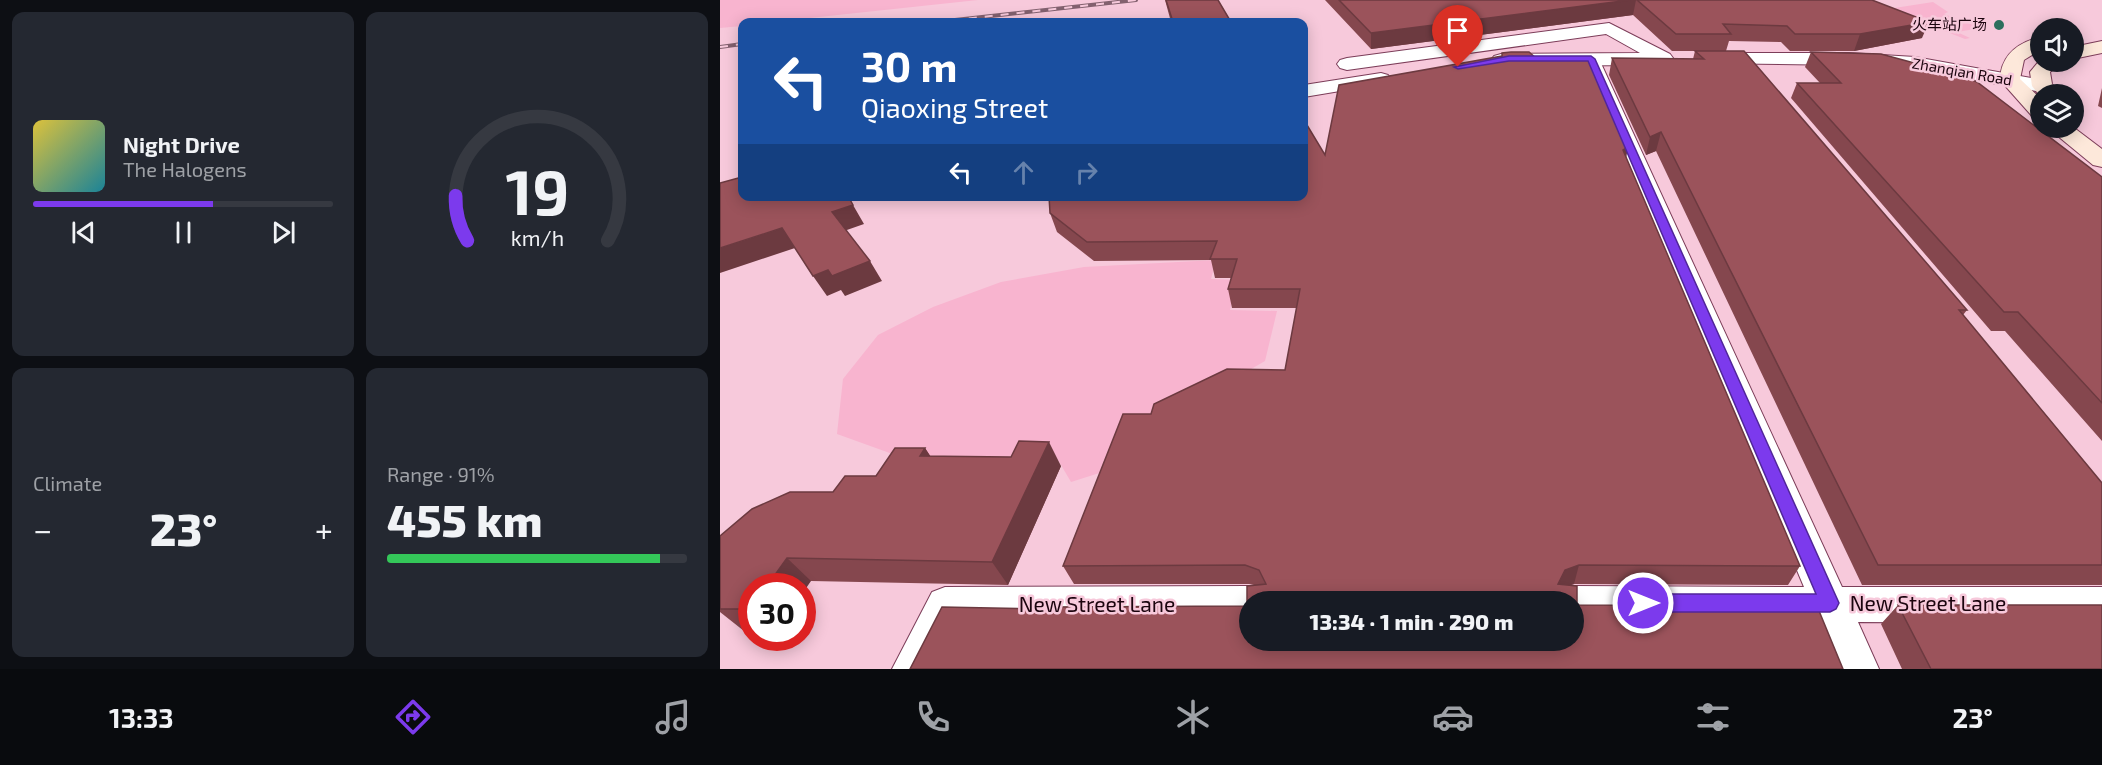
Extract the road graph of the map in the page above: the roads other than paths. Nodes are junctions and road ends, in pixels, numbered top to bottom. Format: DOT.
graph roads {
  1 [pos="2102,30"];
  2 [pos="2084,46"];
  3 [pos="2030,47"];
  4 [pos="1591,59"];
  5 [pos="1665,59"];
  6 [pos="1746,59"];
  7 [pos="1326,66"];
  8 [pos="2010,80"];
  9 [pos="1769,86"];
  10 [pos="2030,86"];
  11 [pos="1308,90"];
  12 [pos="2030,101"];
  13 [pos="2084,124"];
  14 [pos="2072,138"];
  15 [pos="2102,138"];
  16 [pos="2102,160"];
  17 [pos="1584,603"];
  18 [pos="1830,603"];
  19 [pos="1239,604"];
  20 [pos="2102,605"];
  21 [pos="912,669"];
  22 [pos="1859,669"];
  1 -- 2 [label="main road"];
  3 -- 8 [label="main road"];
  4 -- 5 [label="street, Zhanqian Road"];
  4 -- 11 [label="street, Zhanqian Road"];
  4 -- 18 [label="street"];
  5 -- 6 [label="street, Zhanqian Road"];
  5 -- 7 [label="street, Zhanqian Road"];
  6 -- 8 [label="street, Zhanqian Road"];
  6 -- 9 [label="street"];
  8 -- 10 [label="street, Zhanqian Road"];
  8 -- 12 [label="main road"];
  13 -- 15 [label="main road"];
  14 -- 16 [label="main road"];
  17 -- 18 [label="street, New Street Lane"];
  18 -- 20 [label="street, New Street Lane"];
  18 -- 22 [label="street"];
  19 -- 21 [label="street, New Street Lane"];
}
